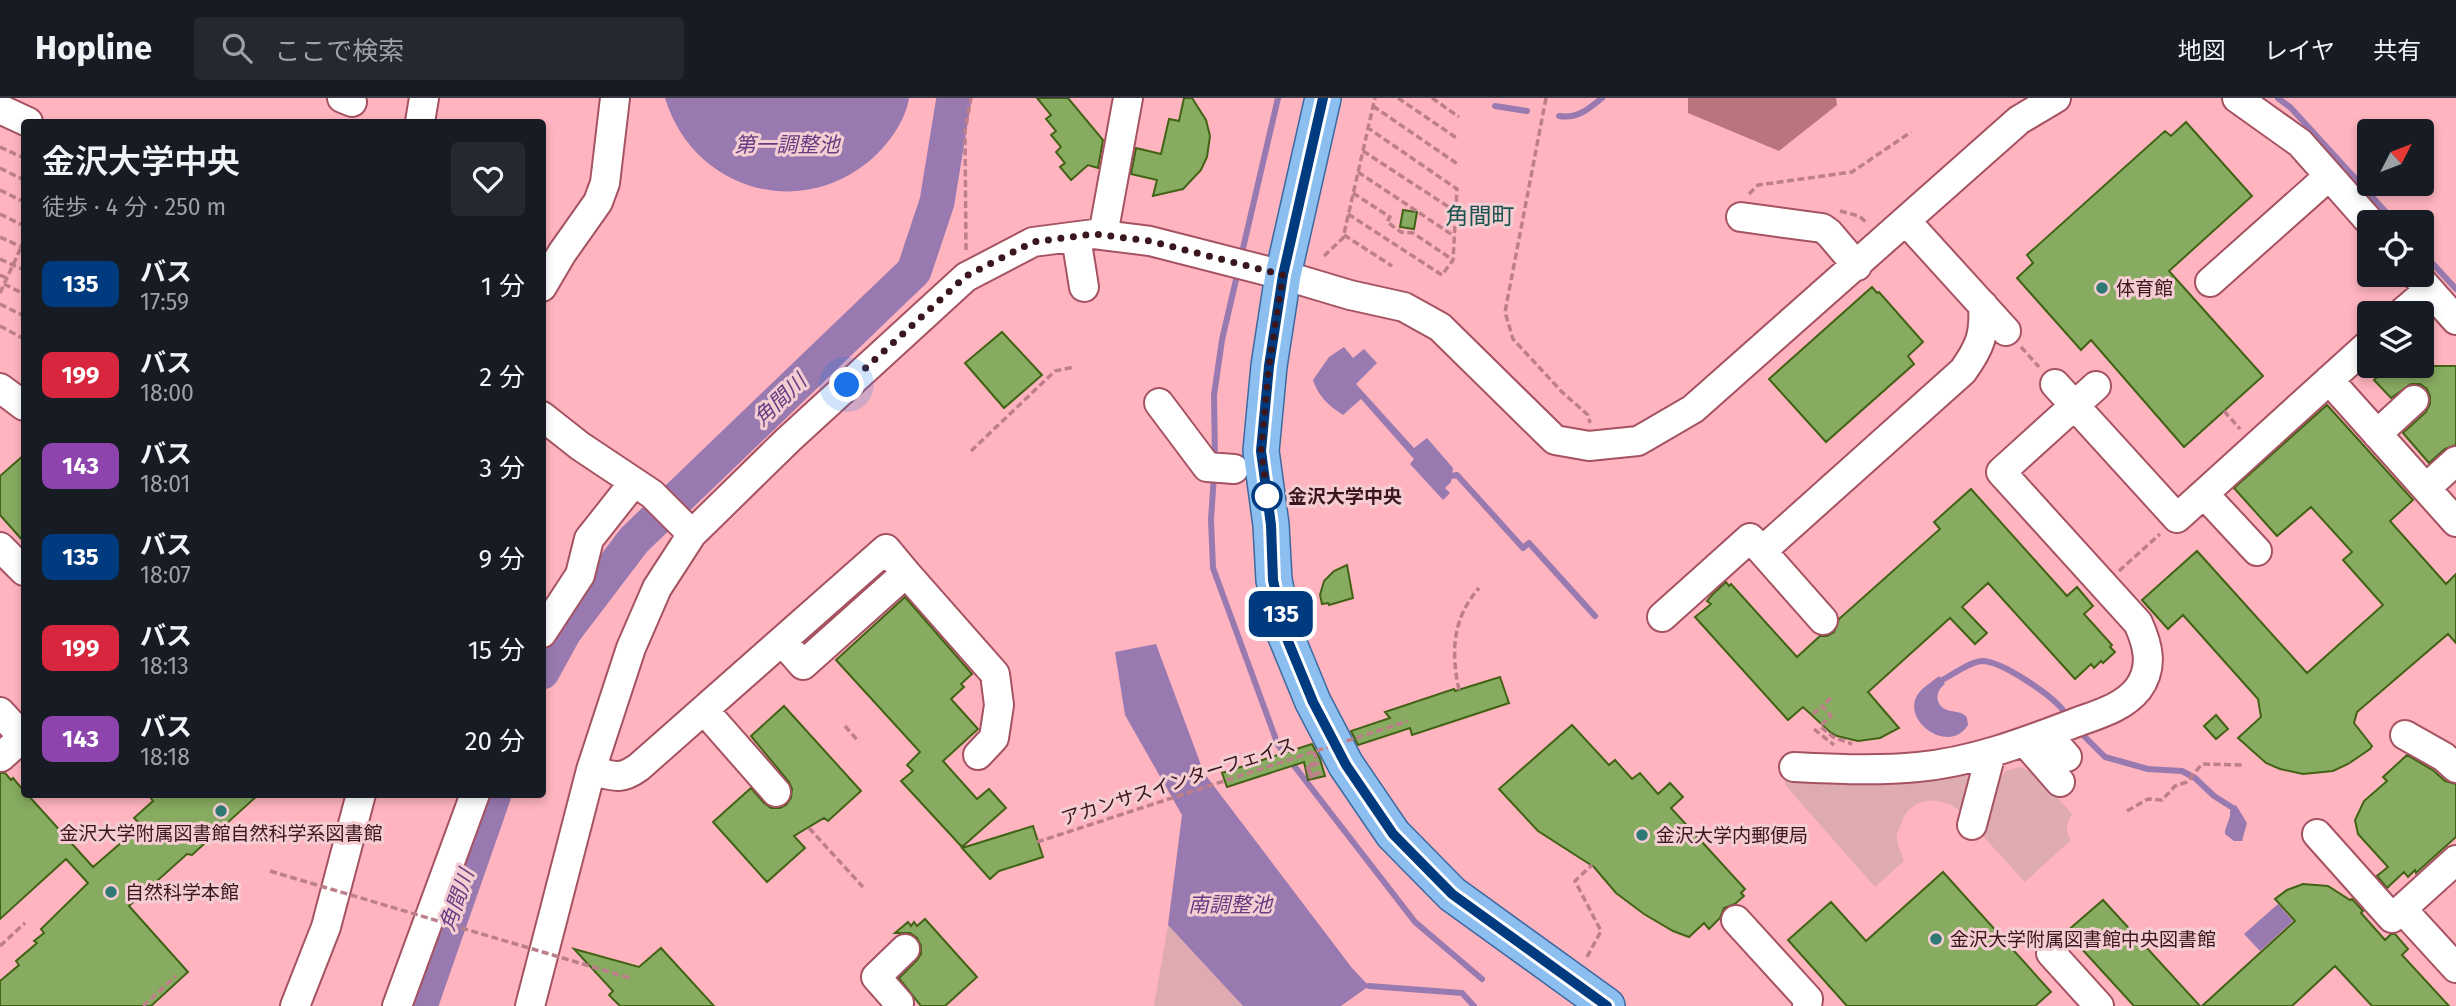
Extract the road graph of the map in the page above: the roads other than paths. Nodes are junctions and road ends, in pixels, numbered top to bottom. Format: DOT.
graph roads {
  1 [pos="424,98"];
  2 [pos="615,98"];
  3 [pos="1128,98"];
  4 [pos="1323,98"];
  5 [pos="2056,98"];
  6 [pos="2237,98"];
  7 [pos="0,109"];
  8 [pos="22,119"];
  9 [pos="420,119"];
  10 [pos="2329,176"];
  11 [pos="1748,209"];
  12 [pos="2359,210"];
  13 [pos="1906,222"];
  14 [pos="1090,236"];
  15 [pos="1857,266"];
  16 [pos="1283,275"];
  17 [pos="546,280"];
  18 [pos="2210,282"];
  19 [pos="1084,287"];
  20 [pos="2426,287"];
  21 [pos="1983,305"];
  22 [pos="2456,320"];
  23 [pos="2006,331"];
  24 [pos="2357,355"];
  25 [pos="2329,380"];
  26 [pos="2055,384"];
  27 [pos="2096,386"];
  28 [pos="0,388"];
  29 [pos="2414,400"];
  30 [pos="1159,403"];
  31 [pos="21,404"];
  32 [pos="2075,406"];
  33 [pos="546,419"];
  34 [pos="2377,434"];
  35 [pos="2456,461"];
  36 [pos="1223,468"];
  37 [pos="643,488"];
  38 [pos="2426,488"];
  39 [pos="2204,494"];
  40 [pos="2456,522"];
  41 [pos="684,525"];
  42 [pos="0,547"];
  43 [pos="1762,551"];
  44 [pos="2257,551"];
  45 [pos="21,568"];
  46 [pos="1662,617"];
  47 [pos="1823,620"];
  48 [pos="546,627"];
  49 [pos="704,710"];
  50 [pos="0,712"];
  51 [pos="21,733"];
  52 [pos="2405,735"];
  53 [pos="2036,738"];
  54 [pos="21,739"];
  55 [pos="1991,753"];
  56 [pos="978,755"];
  57 [pos="1,757"];
  58 [pos="1794,767"];
  59 [pos="2456,768"];
  60 [pos="591,769"];
  61 [pos="2064,769"];
  62 [pos="776,792"];
  63 [pos="360,798"];
  64 [pos="474,798"];
  65 [pos="1972,825"];
  66 [pos="2317,835"];
  67 [pos="2456,860"];
  68 [pos="2402,909"];
  69 [pos="1736,920"];
  70 [pos="905,949"];
  71 [pos="2051,953"];
  72 [pos="2456,968"];
  73 [pos="1594,1004"];
  74 [pos="295,1006"];
  75 [pos="397,1006"];
  76 [pos="530,1006"];
  77 [pos="896,1006"];
  78 [pos="1807,1006"];
  79 [pos="2099,1006"];
  1 -- 9 [label="street"];
  2 -- 17 [label="street"];
  3 -- 14 [label="street"];
  4 -- 16 [label="main road"];
  5 -- 13 [label="street"];
  6 -- 10 [label="street"];
  7 -- 8 [label="street"];
  10 -- 12 [label="street"];
  10 -- 18 [label="street"];
  11 -- 15 [label="street"];
  13 -- 15 [label="street"];
  13 -- 21 [label="street"];
  14 -- 16 [label="street"];
  14 -- 19 [label="street"];
  14 -- 41 [label="street"];
  15 -- 16 [label="street"];
  16 -- 73 [label="main road"];
  20 -- 22 [label="street"];
  21 -- 23 [label="street"];
  21 -- 43 [label="street"];
  24 -- 25 [label="street"];
  25 -- 34 [label="street"];
  25 -- 39 [label="street"];
  26 -- 32 [label="street"];
  27 -- 32 [label="street"];
  28 -- 31 [label="street"];
  29 -- 34 [label="street"];
  30 -- 36 [label="street"];
  32 -- 39 [label="street"];
  32 -- 53 [label="street"];
  33 -- 37 [label="street"];
  34 -- 38 [label="street"];
  35 -- 38 [label="street"];
  37 -- 41 [label="street"];
  37 -- 48 [label="street"];
  38 -- 40 [label="street"];
  39 -- 44 [label="street"];
  41 -- 60 [label="street"];
  42 -- 45 [label="street"];
  43 -- 46 [label="street"];
  43 -- 47 [label="street"];
  49 -- 56 [label="street"];
  49 -- 60 [label="street"];
  49 -- 62 [label="street"];
  50 -- 51 [label="street"];
  52 -- 59 [label="street"];
  53 -- 55 [label="street"];
  53 -- 61 [label="street"];
  54 -- 57 [label="street"];
  55 -- 58 [label="street"];
  55 -- 65 [label="street"];
  60 -- 76 [label="street"];
  63 -- 74 [label="street"];
  64 -- 75 [label="street"];
  66 -- 68 [label="street"];
  67 -- 68 [label="street"];
  68 -- 72 [label="street"];
  69 -- 78 [label="street"];
  70 -- 77 [label="street"];
  71 -- 79 [label="street"];
}
